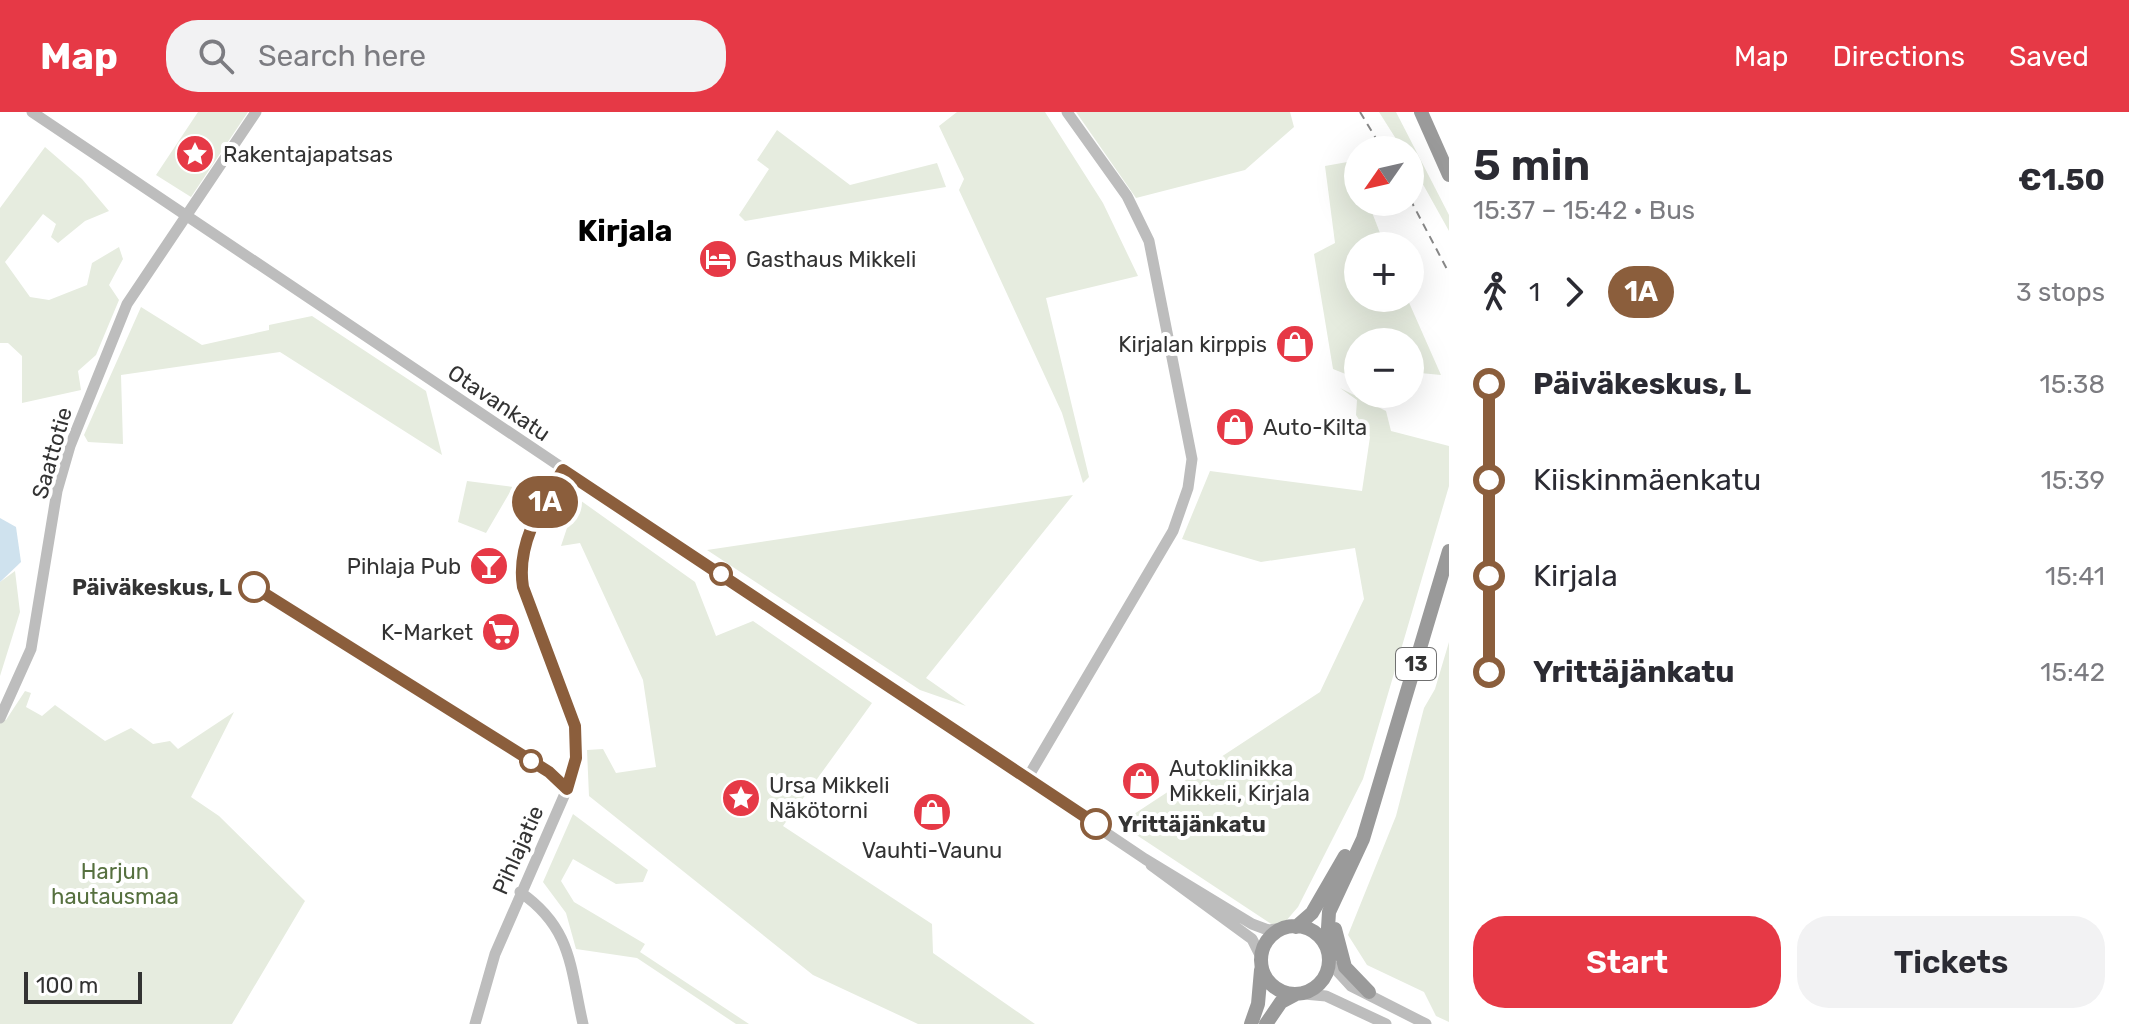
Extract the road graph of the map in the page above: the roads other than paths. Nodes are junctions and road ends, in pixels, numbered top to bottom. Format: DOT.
graph roads {
  1 [pos="32,112"];
  2 [pos="256,112"];
  3 [pos="1067,112"];
  4 [pos="1421,112"];
  5 [pos="1449,175"];
  6 [pos="187,216"];
  7 [pos="563,470"];
  8 [pos="1449,551"];
  9 [pos="0,718"];
  10 [pos="1384,776"];
  11 [pos="1028,777"];
  12 [pos="1145,859"];
  13 [pos="1339,889"];
  14 [pos="520,892"];
  15 [pos="1290,927"];
  16 [pos="1327,944"];
  17 [pos="1329,962"];
  18 [pos="1261,963"];
  19 [pos="1369,992"];
  20 [pos="1300,994"];
  21 [pos="475,1024"];
  22 [pos="583,1024"];
  23 [pos="1251,1024"];
  24 [pos="1266,1024"];
  25 [pos="1386,1024"];
  26 [pos="1426,1024"];
  1 -- 6 [label="street, Otavankatu"];
  2 -- 6 [label="street, Saattotie"];
  3 -- 11 [label="street"];
  4 -- 5 [label="highway"];
  6 -- 7 [label="street, Otavankatu"];
  6 -- 9 [label="street, Saattotie"];
  7 -- 11 [label="street, Otavankatu"];
  7 -- 14 [label="street, Pihlajatie"];
  8 -- 10 [label="highway, 13"];
  10 -- 13 [label="highway, 13"];
  10 -- 15 [label="highway, 13"];
  11 -- 12 [label="street, Otavankatu"];
  12 -- 15 [label="street, Otavankatu"];
  12 -- 18 [label="street, Otavankatu"];
  13 -- 16 [label="highway, 13"];
  13 -- 19 [label="highway"];
  14 -- 21 [label="street, Pihlajatie"];
  14 -- 22 [label="street"];
  15 -- 16 [label="highway"];
  15 -- 18 [label="highway, 13"];
  16 -- 17 [label="highway, 13"];
  17 -- 19 [label="street"];
  17 -- 20 [label="highway"];
  18 -- 20 [label="highway"];
  18 -- 23 [label="highway"];
  19 -- 26 [label="street"];
  20 -- 24 [label="highway"];
  20 -- 25 [label="street"];
}
